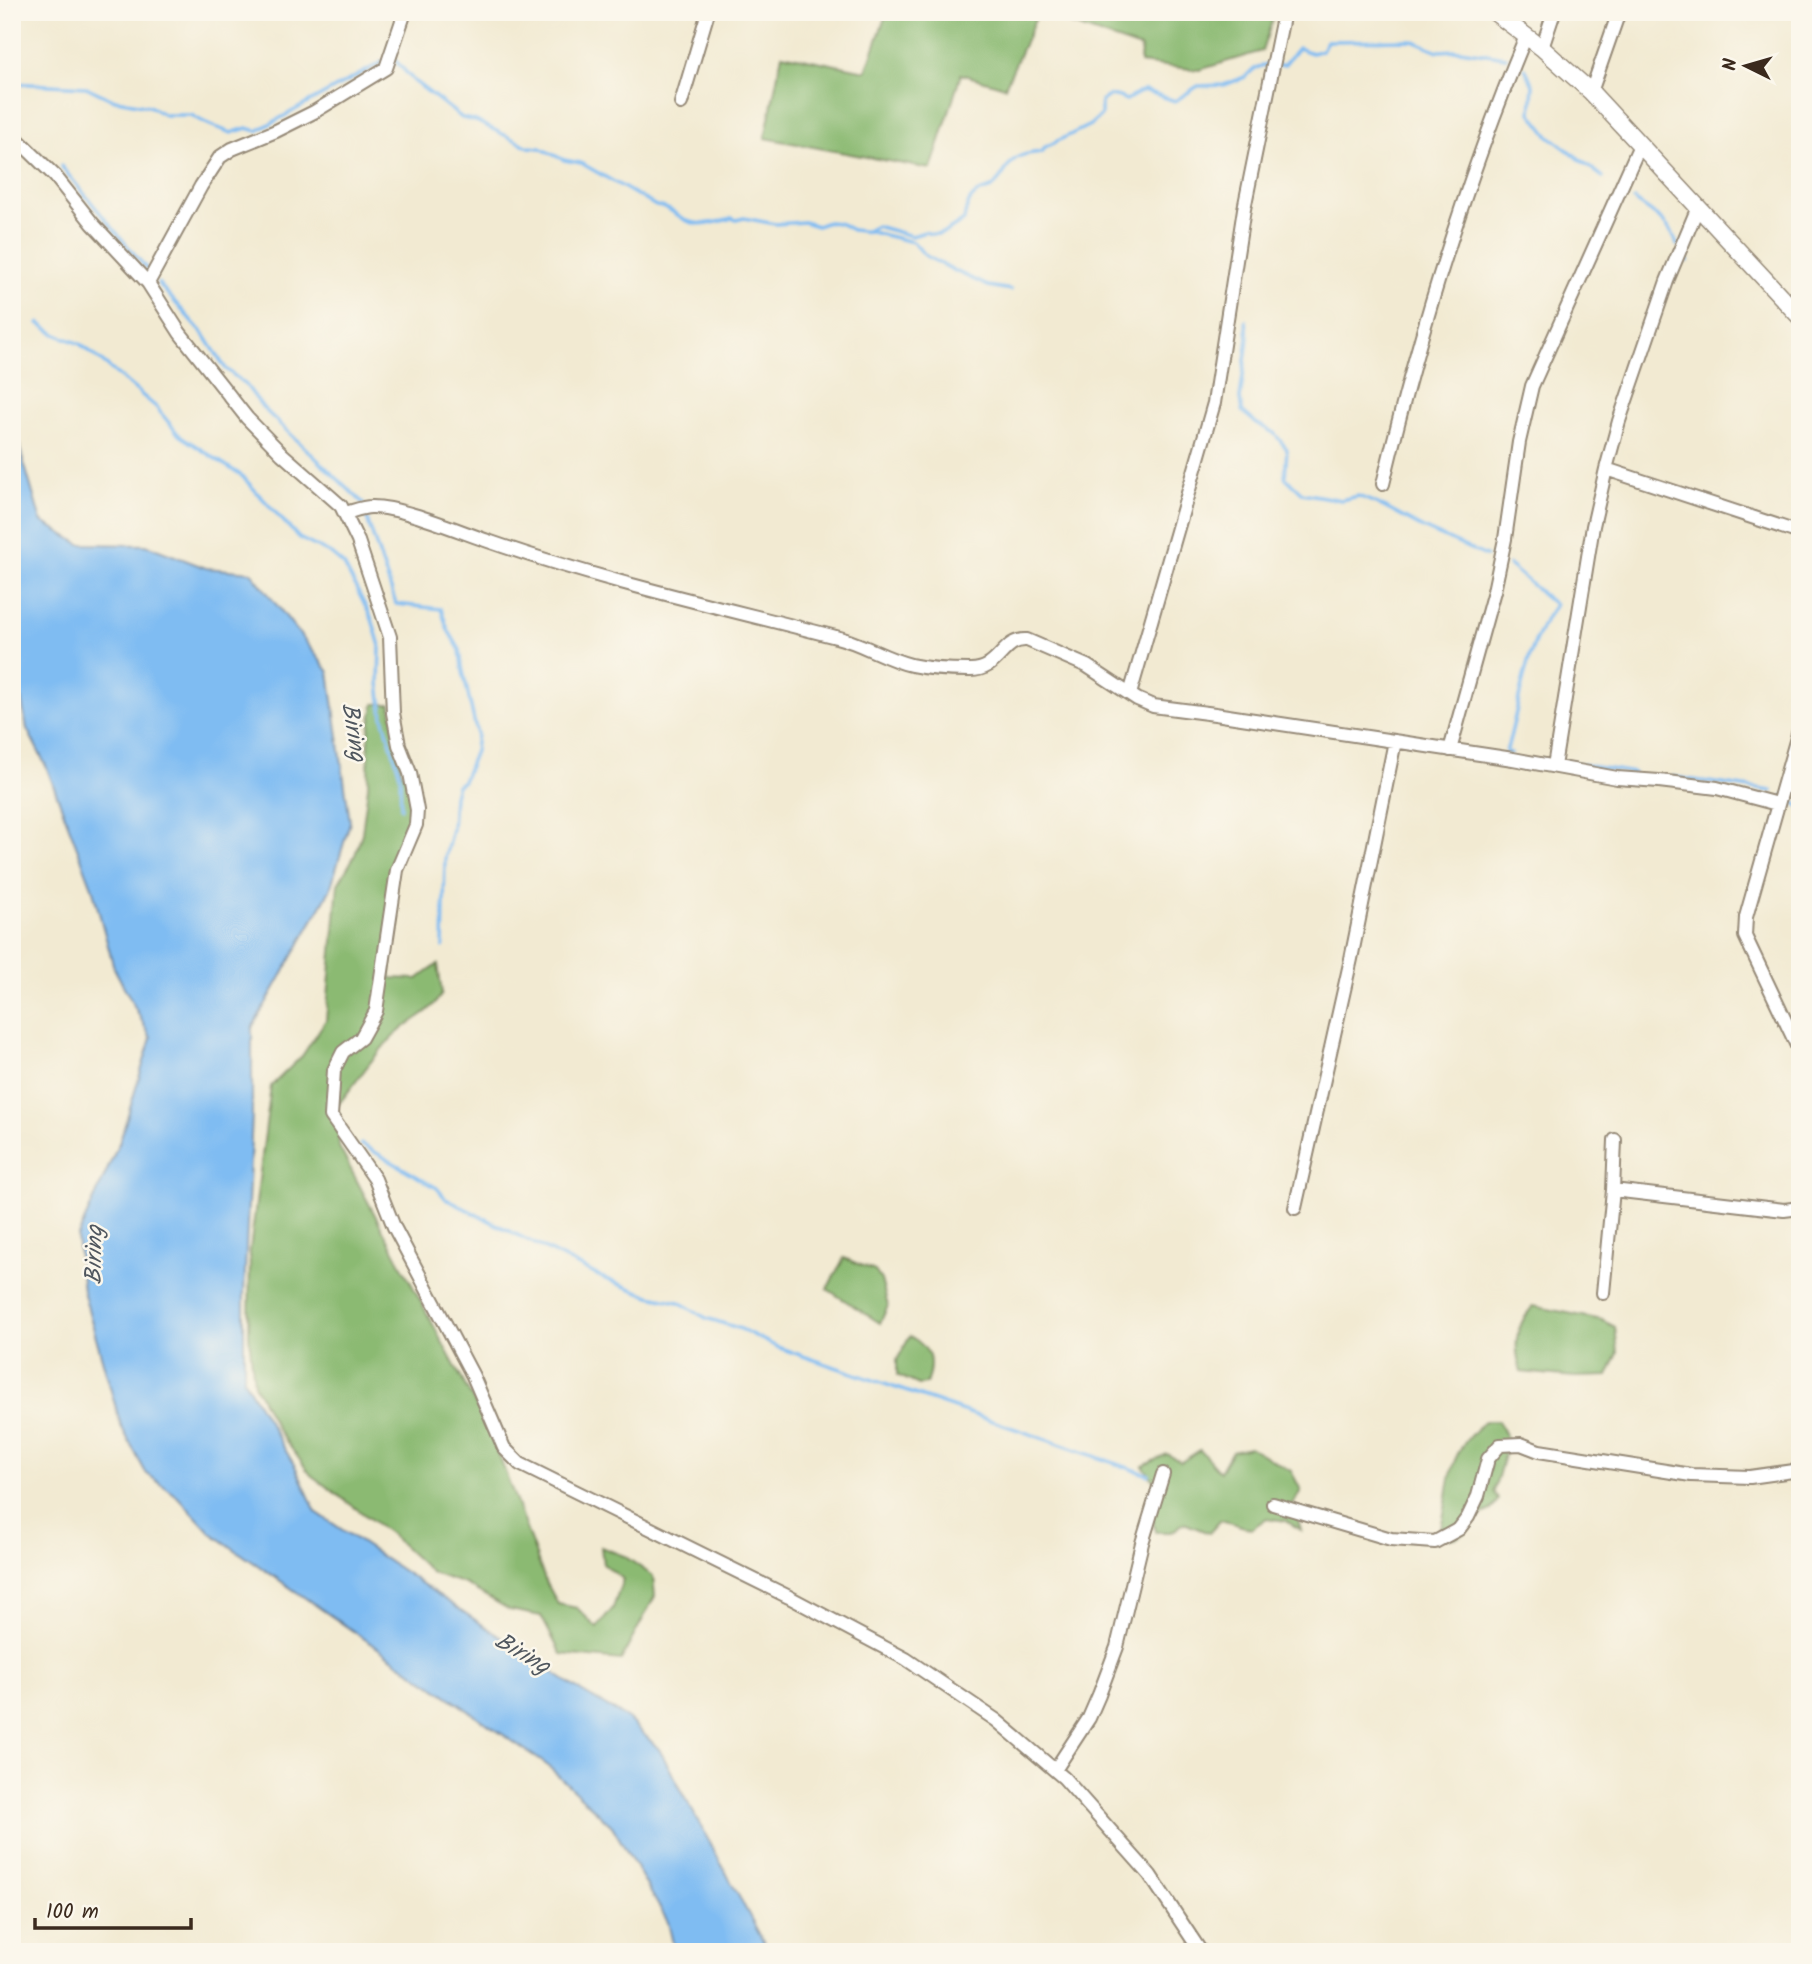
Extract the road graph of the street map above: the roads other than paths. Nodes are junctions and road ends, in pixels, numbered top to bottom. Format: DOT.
graph roads {
  1 [pos="405,12"];
  2 [pos="708,12"];
  3 [pos="1284,12"];
  4 [pos="1494,12"];
  5 [pos="1554,12"];
  6 [pos="1619,12"];
  7 [pos="1526,36"];
  8 [pos="1542,48"];
  9 [pos="1591,92"];
  10 [pos="681,103"];
  11 [pos="12,134"];
  12 [pos="1640,145"];
  13 [pos="1698,206"];
  14 [pos="148,283"];
  15 [pos="1800,317"];
  16 [pos="1605,469"];
  17 [pos="1382,484"];
  18 [pos="345,513"];
  19 [pos="1800,533"];
  20 [pos="1130,694"];
  21 [pos="1800,727"];
  22 [pos="1395,741"];
  23 [pos="1450,750"];
  24 [pos="1554,766"];
  25 [pos="1777,804"];
  26 [pos="1800,1052"];
  27 [pos="1615,1140"];
  28 [pos="1613,1190"];
  29 [pos="1295,1208"];
  30 [pos="1800,1208"];
  31 [pos="1602,1293"];
  32 [pos="1800,1470"];
  33 [pos="1164,1474"];
  34 [pos="1273,1504"];
  35 [pos="1055,1770"];
  36 [pos="1201,1952"];
  1 -- 14 [label="street"];
  2 -- 10 [label="street"];
  3 -- 20 [label="street"];
  4 -- 7 [label="street"];
  5 -- 8 [label="street"];
  6 -- 9 [label="street"];
  7 -- 8 [label="street"];
  7 -- 17 [label="street"];
  8 -- 9 [label="street"];
  9 -- 12 [label="street"];
  11 -- 14 [label="street"];
  12 -- 13 [label="street"];
  12 -- 23 [label="street"];
  13 -- 15 [label="street"];
  13 -- 16 [label="street"];
  14 -- 18 [label="street"];
  16 -- 19 [label="street"];
  16 -- 24 [label="street"];
  18 -- 20 [label="street"];
  18 -- 35 [label="street"];
  20 -- 22 [label="street"];
  21 -- 25 [label="street"];
  22 -- 23 [label="street"];
  22 -- 29 [label="street"];
  23 -- 24 [label="street"];
  24 -- 25 [label="street"];
  25 -- 26 [label="street"];
  27 -- 28 [label="street"];
  28 -- 30 [label="street"];
  28 -- 31 [label="street"];
  32 -- 34 [label="street"];
  33 -- 35 [label="street"];
  35 -- 36 [label="street"];
}
